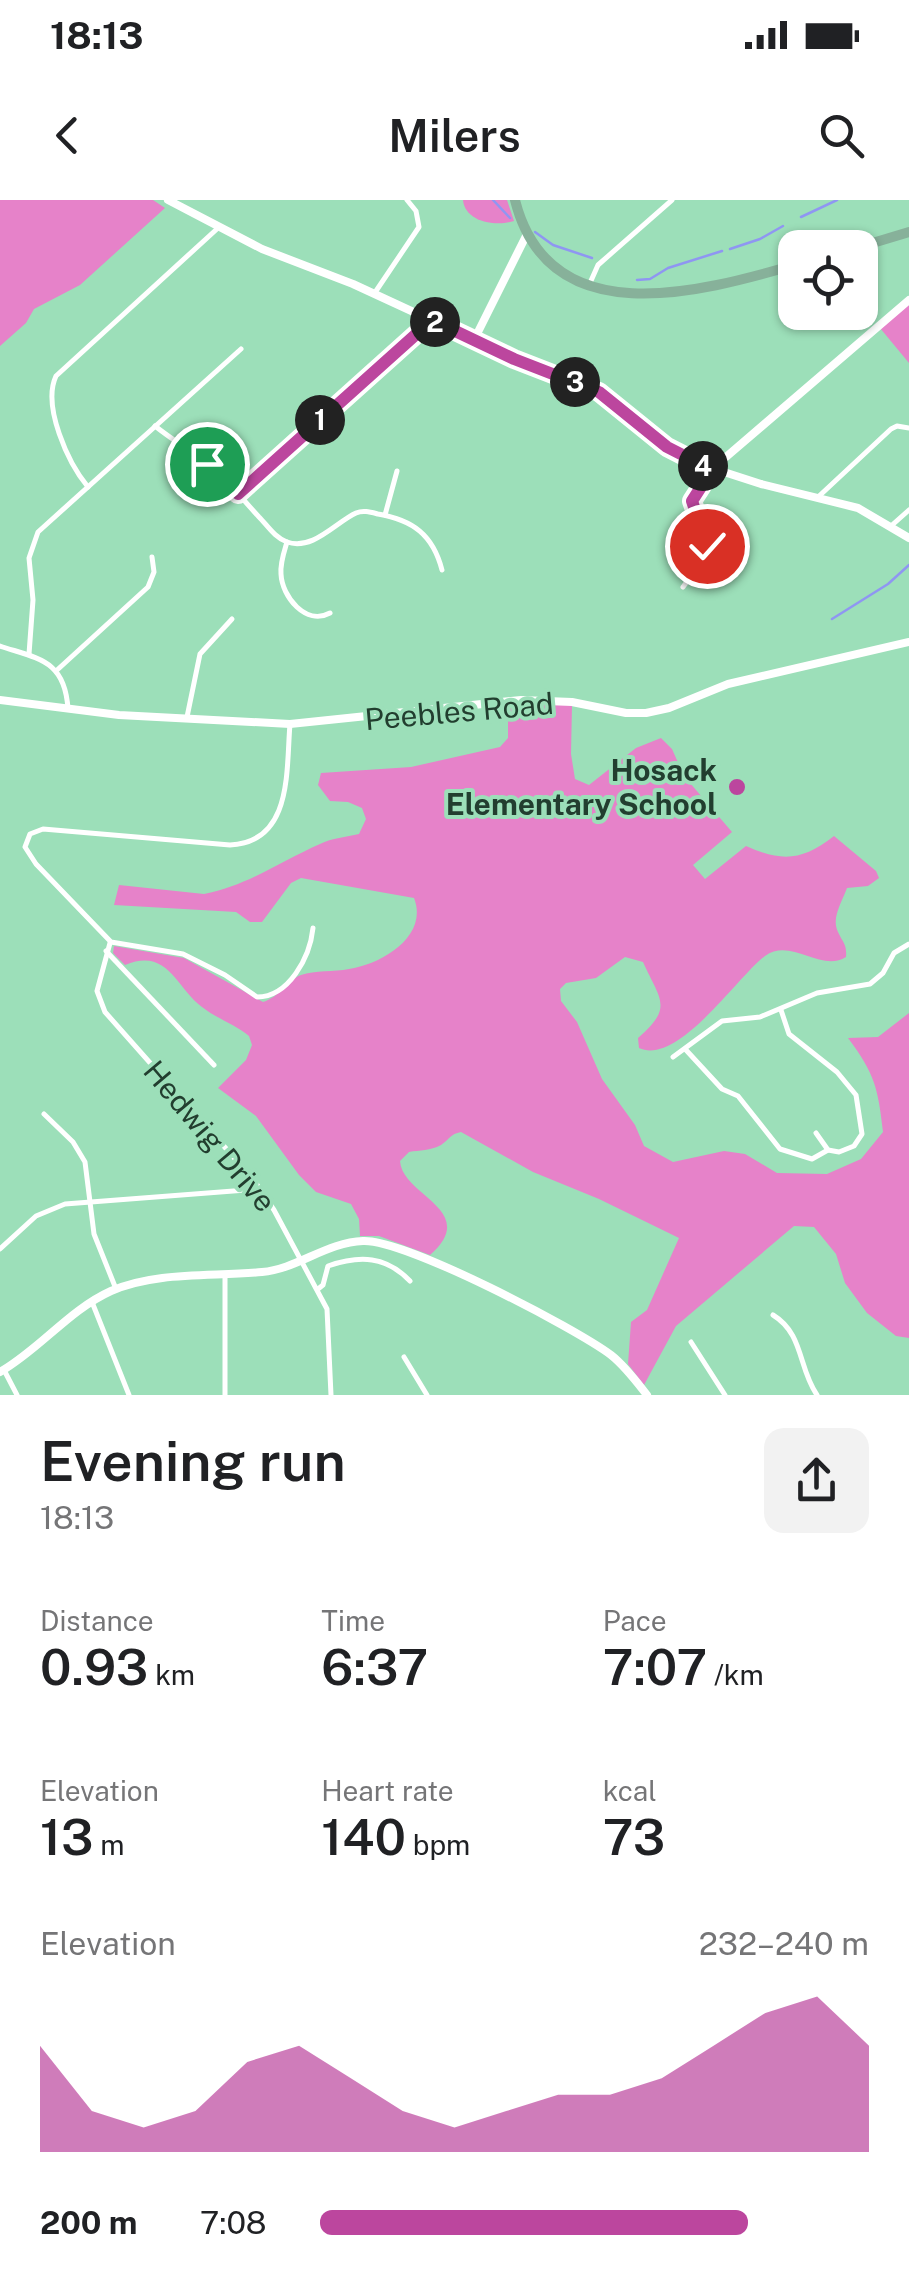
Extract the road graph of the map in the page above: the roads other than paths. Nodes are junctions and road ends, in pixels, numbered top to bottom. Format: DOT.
graph roads {
  1 [pos="168,200"];
  2 [pos="407,200"];
  3 [pos="515,200"];
  4 [pos="672,200"];
  5 [pos="218,228"];
  6 [pos="909,232"];
  7 [pos="528,234"];
  8 [pos="878,241"];
  9 [pos="778,270"];
  10 [pos="589,286"];
  11 [pos="374,294"];
  12 [pos="909,300"];
  13 [pos="432,320"];
  14 [pos="474,340"];
  15 [pos="241,349"];
  16 [pos="155,426"];
  17 [pos="909,428"];
  18 [pos="712,470"];
  19 [pos="397,471"];
  20 [pos="88,487"];
  21 [pos="238,494"];
  22 [pos="817,498"];
  23 [pos="909,510"];
  24 [pos="384,515"];
  25 [pos="892,526"];
  26 [pos="909,538"];
  27 [pos="286,542"];
  28 [pos="152,557"];
  29 [pos="442,570"];
  30 [pos="683,587"];
  31 [pos="330,614"];
  32 [pos="232,619"];
  33 [pos="909,642"];
  34 [pos="0,646"];
  35 [pos="29,654"];
  36 [pos="56,671"];
  37 [pos="0,700"];
  38 [pos="68,709"];
  39 [pos="187,718"];
  40 [pos="290,724"];
  41 [pos="313,928"];
  42 [pos="110,942"];
  43 [pos="909,944"];
  44 [pos="106,951"];
  45 [pos="781,1010"];
  46 [pos="686,1050"];
  47 [pos="673,1057"];
  48 [pos="214,1065"];
  49 [pos="44,1114"];
  50 [pos="816,1133"];
  51 [pos="828,1150"];
  52 [pos="260,1189"];
  53 [pos="90,1201"];
  54 [pos="0,1249"];
  55 [pos="301,1261"];
  56 [pos="226,1275"];
  57 [pos="410,1281"];
  58 [pos="116,1289"];
  59 [pos="318,1290"];
  60 [pos="92,1302"];
  61 [pos="772,1314"];
  62 [pos="691,1342"];
  63 [pos="404,1357"];
  64 [pos="2,1370"];
  65 [pos="17,1395"];
  66 [pos="129,1395"];
  67 [pos="225,1395"];
  68 [pos="330,1395"];
  69 [pos="427,1395"];
  70 [pos="647,1395"];
  71 [pos="725,1395"];
  72 [pos="817,1395"];
  1 -- 5 [label="street"];
  2 -- 11 [label="street"];
  3 -- 7 [label="main road"];
  4 -- 10 [label="street"];
  5 -- 11 [label="street"];
  5 -- 20 [label="street"];
  6 -- 8 [label="main road"];
  7 -- 10 [label="main road"];
  7 -- 14 [label="street"];
  9 -- 10 [label="main road"];
  11 -- 13 [label="street"];
  12 -- 18 [label="street"];
  13 -- 14 [label="street"];
  13 -- 21 [label="street"];
  14 -- 18 [label="street"];
  15 -- 16 [label="street"];
  16 -- 20 [label="street"];
  16 -- 21 [label="street"];
  17 -- 22 [label="street"];
  18 -- 22 [label="street"];
  18 -- 30 [label="street"];
  19 -- 24 [label="street"];
  20 -- 35 [label="street"];
  21 -- 27 [label="street"];
  22 -- 25 [label="street"];
  23 -- 25 [label="street"];
  24 -- 27 [label="street"];
  24 -- 29 [label="street"];
  25 -- 26 [label="street"];
  27 -- 31 [label="street"];
  28 -- 36 [label="street"];
  32 -- 39 [label="street"];
  33 -- 40 [label="street, Peebles Road"];
  34 -- 35 [label="street"];
  35 -- 36 [label="street"];
  36 -- 38 [label="street"];
  37 -- 38 [label="street, Peebles Road"];
  38 -- 39 [label="street, Peebles Road"];
  39 -- 40 [label="street, Peebles Road"];
  40 -- 42 [label="street"];
  41 -- 42 [label="street"];
  42 -- 44 [label="street, Hedwig Drive"];
  43 -- 45 [label="street"];
  44 -- 48 [label="street"];
  44 -- 52 [label="street, Hedwig Drive"];
  45 -- 46 [label="street"];
  45 -- 51 [label="street"];
  46 -- 47 [label="street"];
  46 -- 51 [label="street"];
  49 -- 53 [label="street"];
  50 -- 51 [label="street"];
  52 -- 53 [label="street"];
  52 -- 55 [label="street, Hedwig Drive"];
  53 -- 54 [label="street"];
  53 -- 58 [label="street"];
  55 -- 56 [label="street"];
  55 -- 59 [label="street, Hedwig Drive"];
  55 -- 70 [label="street"];
  56 -- 58 [label="street"];
  56 -- 67 [label="street"];
  57 -- 59 [label="street"];
  58 -- 60 [label="street"];
  59 -- 68 [label="street, Hedwig Drive"];
  60 -- 64 [label="street"];
  60 -- 66 [label="street"];
  61 -- 72 [label="street"];
  62 -- 71 [label="street"];
  63 -- 69 [label="street"];
  64 -- 65 [label="street"];
}
